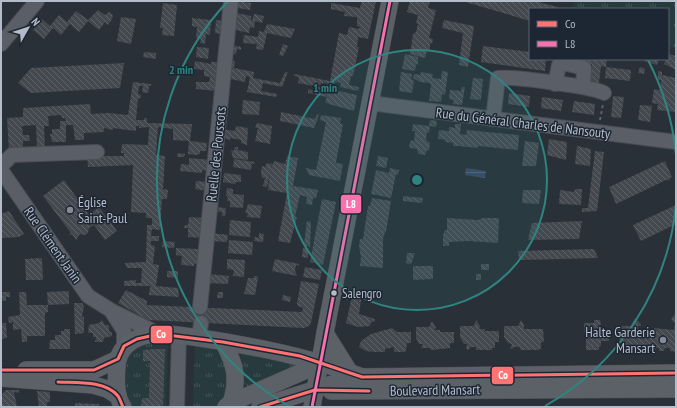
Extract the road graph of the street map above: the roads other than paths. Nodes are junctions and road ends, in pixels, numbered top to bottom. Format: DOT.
graph roads {
  1 [pos="37,1"];
  2 [pos="231,1"];
  3 [pos="390,1"];
  4 [pos="1,44"];
  5 [pos="555,84"];
  6 [pos="583,87"];
  7 [pos="604,93"];
  8 [pos="370,103"];
  9 [pos="493,119"];
  10 [pos="676,142"];
  11 [pos="97,152"];
  12 [pos="1,166"];
  13 [pos="1,170"];
  14 [pos="200,307"];
  15 [pos="112,311"];
  16 [pos="324,333"];
  17 [pos="159,334"];
  18 [pos="179,336"];
  19 [pos="223,342"];
  20 [pos="121,353"];
  21 [pos="320,364"];
  22 [pos="1,370"];
  23 [pos="676,373"];
  24 [pos="356,375"];
  25 [pos="1,378"];
  26 [pos="676,389"];
  27 [pos="315,390"];
  28 [pos="120,403"];
  29 [pos="228,405"];
  30 [pos="177,407"];
  31 [pos="261,407"];
  32 [pos="312,407"];
  1 -- 4 [label="street"];
  2 -- 14 [label="street, Ruelle des Poussots"];
  3 -- 8 [label="main road"];
  5 -- 6 [label="street"];
  5 -- 6 [label="street"];
  5 -- 9 [label="street"];
  6 -- 7 [label="street"];
  8 -- 9 [label="street, Rue du Général Charles de Nansouty"];
  8 -- 16 [label="main road"];
  9 -- 10 [label="street, Rue du Général Charles de Nansouty"];
  11 -- 12 [label="street"];
  13 -- 15 [label="street, Rue Clément Janin"];
  15 -- 17 [label="street, Rue Clément Janin"];
  15 -- 20 [label="street, Rue Clément Janin"];
  16 -- 21 [label="main road"];
  16 -- 24 [label="main road"];
  17 -- 18 [label="main road"];
  17 -- 20 [label="main road"];
  18 -- 19 [label="main road"];
  18 -- 30 [label="street"];
  19 -- 21 [label="main road"];
  19 -- 29 [label="main road"];
  20 -- 22 [label="main road"];
  20 -- 28 [label="main road"];
  21 -- 24 [label="main road"];
  21 -- 27 [label="main road"];
  21 -- 29 [label="main road"];
  23 -- 24 [label="main road, Boulevard Mansart"];
  24 -- 27 [label="main road"];
  25 -- 28 [label="main road"];
  26 -- 27 [label="main road, Boulevard Mansart"];
  27 -- 31 [label="main road"];
  27 -- 32 [label="main road"];
}
